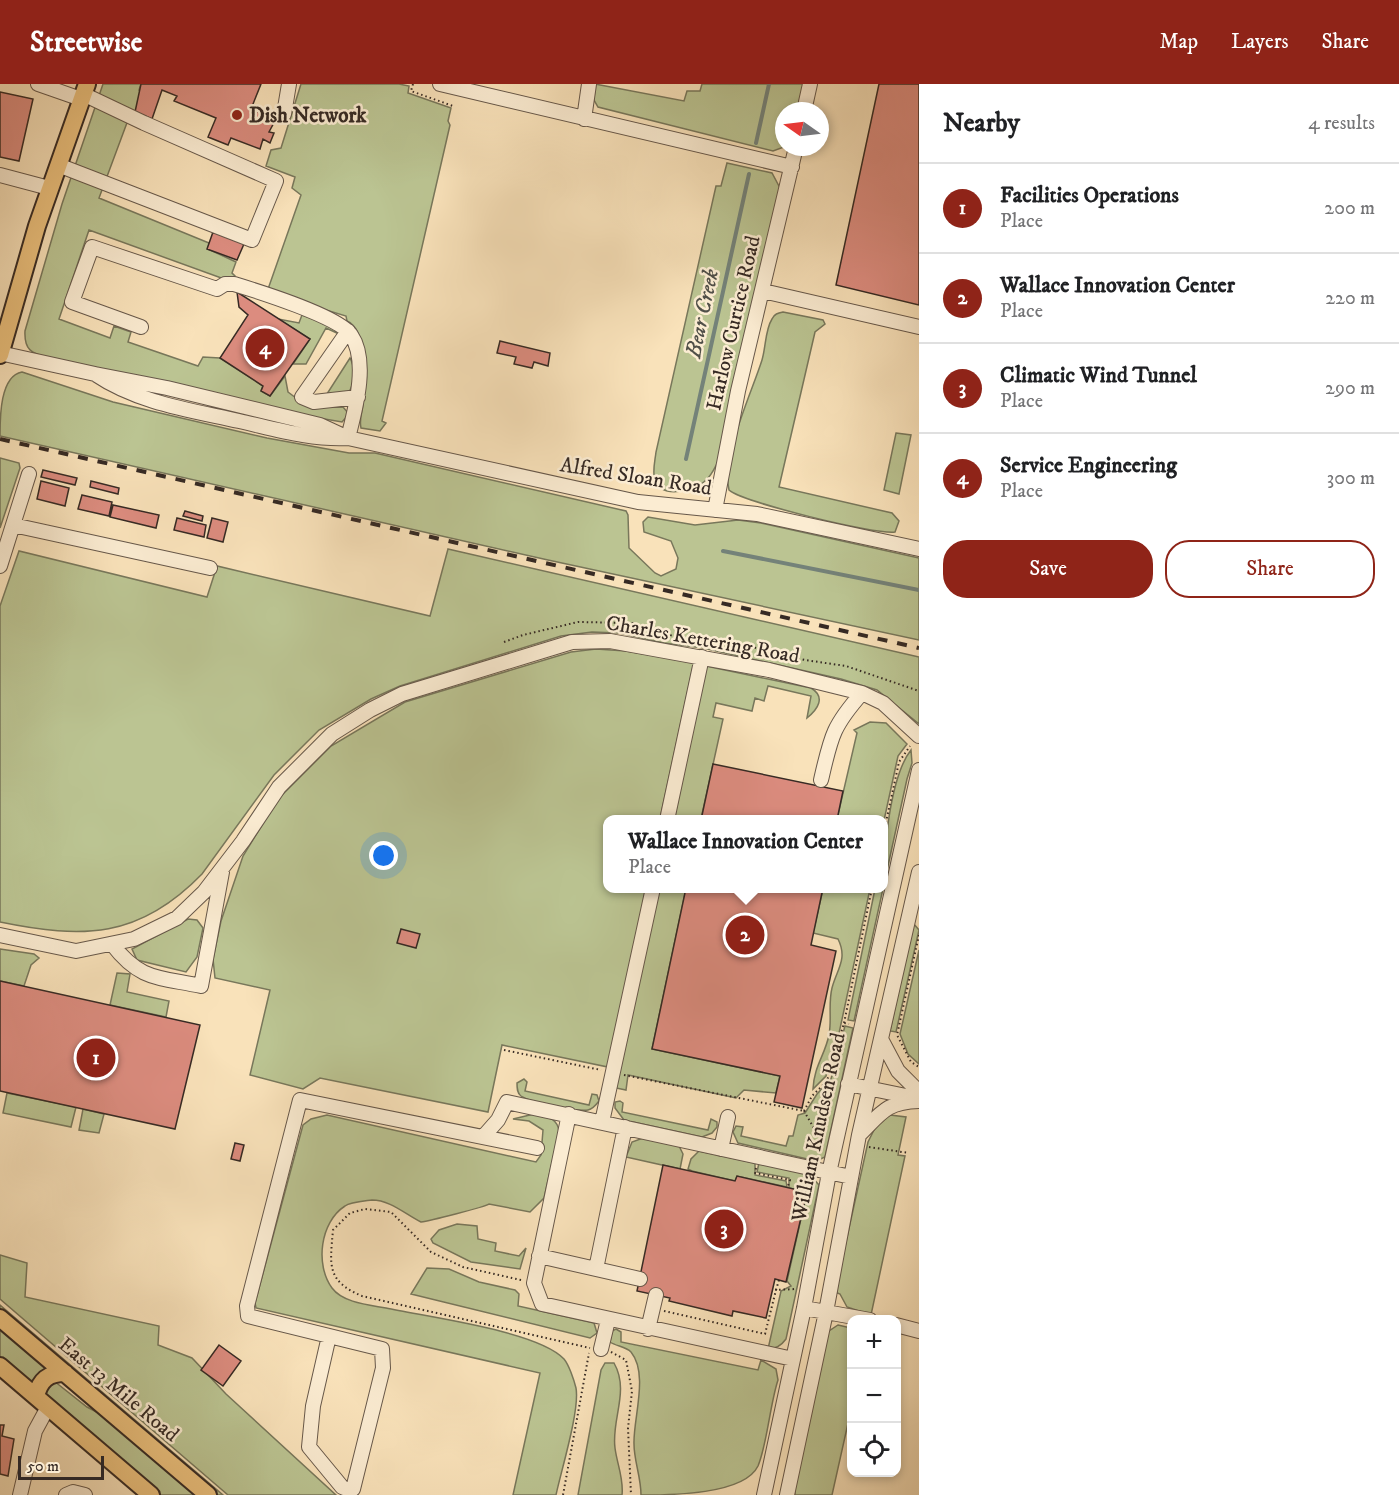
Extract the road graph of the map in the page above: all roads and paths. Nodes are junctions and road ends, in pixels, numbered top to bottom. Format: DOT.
graph roads {
  1 [pos="38,84"];
  2 [pos="290,84"];
  3 [pos="413,84"];
  4 [pos="440,84"];
  5 [pos="589,84"];
  6 [pos="810,84"];
  7 [pos="84,92"];
  8 [pos="806,102"];
  9 [pos="453,106"];
  10 [pos="284,114"];
  11 [pos="584,119"];
  12 [pos="794,156"];
  13 [pos="58,165"];
  14 [pos="792,167"];
  15 [pos="0,175"];
  16 [pos="49,188"];
  17 [pos="762,291"];
  18 [pos="141,327"];
  19 [pos="919,327"];
  20 [pos="348,331"];
  21 [pos="0,354"];
  22 [pos="358,397"];
  23 [pos="348,438"];
  24 [pos="29,474"];
  25 [pos="715,510"];
  26 [pos="13,525"];
  27 [pos="919,549"];
  28 [pos="0,566"];
  29 [pos="210,568"];
  30 [pos="702,657"];
  31 [pos="862,693"];
  32 [pos="914,741"];
  33 [pos="919,770"];
  34 [pos="820,780"];
  35 [pos="668,815"];
  36 [pos="887,815"];
  37 [pos="222,867"];
  38 [pos="919,872"];
  39 [pos="652,893"];
  40 [pos="871,893"];
  41 [pos="887,905"];
  42 [pos="910,911"];
  43 [pos="0,935"];
  44 [pos="919,935"];
  45 [pos="112,944"];
  46 [pos="868,996"];
  47 [pos="889,1000"];
  48 [pos="844,1023"];
  49 [pos="852,1024"];
  50 [pos="881,1039"];
  51 [pos="504,1050"];
  52 [pos="919,1067"];
  53 [pos="614,1072"];
  54 [pos="848,1084"];
  55 [pos="870,1088"];
  56 [pos="919,1092"];
  57 [pos="919,1100"];
  58 [pos="804,1111"];
  59 [pos="569,1114"];
  60 [pos="728,1117"];
  61 [pos="602,1122"];
  62 [pos="626,1127"];
  63 [pos="483,1137"];
  64 [pos="829,1139"];
  65 [pos="861,1140"];
  66 [pos="537,1148"];
  67 [pos="721,1149"];
  68 [pos="909,1153"];
  69 [pos="759,1157"];
  70 [pos="829,1173"];
  71 [pos="851,1177"];
  72 [pos="788,1186"];
  73 [pos="539,1256"];
  74 [pos="596,1269"];
  75 [pos="640,1279"];
  76 [pos="779,1280"];
  77 [pos="534,1283"];
  78 [pos="797,1289"];
  79 [pos="776,1290"];
  80 [pos="656,1295"];
  81 [pos="804,1308"];
  82 [pos="662,1310"];
  83 [pos="826,1312"];
  84 [pos="847,1316"];
  85 [pos="0,1318"];
  86 [pos="608,1320"];
  87 [pos="901,1326"];
  88 [pos="648,1329"];
  89 [pos="919,1331"];
  90 [pos="330,1336"];
  91 [pos="596,1348"];
  92 [pos="793,1359"];
  93 [pos="0,1366"];
  94 [pos="65,1373"];
  95 [pos="42,1401"];
  96 [pos="20,1495"];
  97 [pos="66,1495"];
  98 [pos="85,1495"];
  99 [pos="151,1495"];
  100 [pos="208,1495"];
  101 [pos="562,1495"];
  102 [pos="632,1495"];
  103 [pos="764,1495"];
  104 [pos="787,1495"];
  1 -- 7 [label="street"];
  2 -- 10 [label="street"];
  3 -- 9 [label="path"];
  4 -- 11 [label="street"];
  5 -- 11 [label="street"];
  6 -- 8 [label="street"];
  7 -- 13 [label="main road"];
  7 -- 13 [label="street"];
  11 -- 14 [label="street"];
  12 -- 14 [label="street, Harlow Curtice Road"];
  13 -- 16 [label="main road"];
  14 -- 17 [label="street, Harlow Curtice Road"];
  15 -- 16 [label="street"];
  16 -- 21 [label="main road"];
  17 -- 19 [label="street"];
  17 -- 25 [label="street, Harlow Curtice Road"];
  18 -- 20 [label="street"];
  20 -- 22 [label="street"];
  20 -- 22 [label="street"];
  21 -- 23 [label="street, Alfred Sloan Road"];
  22 -- 23 [label="street"];
  23 -- 25 [label="street, Alfred Sloan Road"];
  24 -- 26 [label="street"];
  25 -- 27 [label="street, Alfred Sloan Road"];
  26 -- 28 [label="street"];
  26 -- 29 [label="street"];
  30 -- 31 [label="street, Charles Kettering Road"];
  30 -- 35 [label="street"];
  30 -- 37 [label="street, Charles Kettering Road"];
  31 -- 32 [label="street, Charles Kettering Road"];
  31 -- 34 [label="street"];
  32 -- 36 [label="path"];
  33 -- 41 [label="street, William Knudsen Road"];
  37 -- 45 [label="street, Charles Kettering Road"];
  37 -- 45 [label="street"];
  38 -- 42 [label="street, William Knudsen Road"];
  39 -- 53 [label="street"];
  40 -- 48 [label="path"];
  41 -- 42 [label="street"];
  41 -- 46 [label="street, William Knudsen Road"];
  42 -- 47 [label="street, William Knudsen Road"];
  43 -- 45 [label="street, Charles Kettering Road"];
  44 -- 52 [label="path"];
  46 -- 47 [label="street"];
  46 -- 54 [label="street, William Knudsen Road"];
  47 -- 50 [label="street, William Knudsen Road"];
  48 -- 49 [label="path"];
  48 -- 58 [label="path"];
  50 -- 55 [label="street, William Knudsen Road"];
  50 -- 56 [label="street"];
  51 -- 53 [label="path"];
  53 -- 58 [label="path"];
  53 -- 61 [label="street"];
  54 -- 55 [label="street"];
  54 -- 70 [label="street, William Knudsen Road"];
  55 -- 57 [label="street"];
  55 -- 65 [label="street, William Knudsen Road"];
  57 -- 65 [label="street"];
  58 -- 64 [label="path"];
  59 -- 61 [label="street"];
  59 -- 63 [label="street"];
  59 -- 73 [label="street"];
  60 -- 67 [label="street"];
  61 -- 62 [label="street"];
  62 -- 67 [label="street"];
  62 -- 74 [label="street"];
  63 -- 66 [label="street"];
  63 -- 90 [label="street"];
  65 -- 68 [label="path"];
  65 -- 71 [label="street, William Knudsen Road"];
  67 -- 69 [label="street"];
  69 -- 70 [label="street"];
  69 -- 72 [label="path"];
  70 -- 71 [label="street"];
  70 -- 81 [label="street, William Knudsen Road"];
  71 -- 83 [label="street, William Knudsen Road"];
  73 -- 74 [label="street"];
  73 -- 77 [label="street"];
  74 -- 75 [label="street"];
  76 -- 79 [label="path"];
  77 -- 86 [label="street"];
  77 -- 91 [label="path"];
  78 -- 79 [label="path"];
  79 -- 82 [label="path"];
  80 -- 88 [label="street"];
  81 -- 83 [label="street"];
  81 -- 92 [label="street, William Knudsen Road"];
  83 -- 84 [label="street"];
  83 -- 104 [label="street, William Knudsen Road"];
  85 -- 94 [label="main road, East 13 Mile Road"];
  86 -- 88 [label="street"];
  86 -- 91 [label="street"];
  87 -- 89 [label="street"];
  88 -- 92 [label="street"];
  90 -- 90 [label="street"];
  91 -- 101 [label="path"];
  91 -- 102 [label="path"];
  92 -- 103 [label="street, William Knudsen Road"];
  93 -- 95 [label="main road"];
  94 -- 95 [label="main road"];
  94 -- 100 [label="main road, East 13 Mile Road"];
  95 -- 96 [label="street"];
  95 -- 99 [label="main road"];
  97 -- 98 [label="street"];
}
